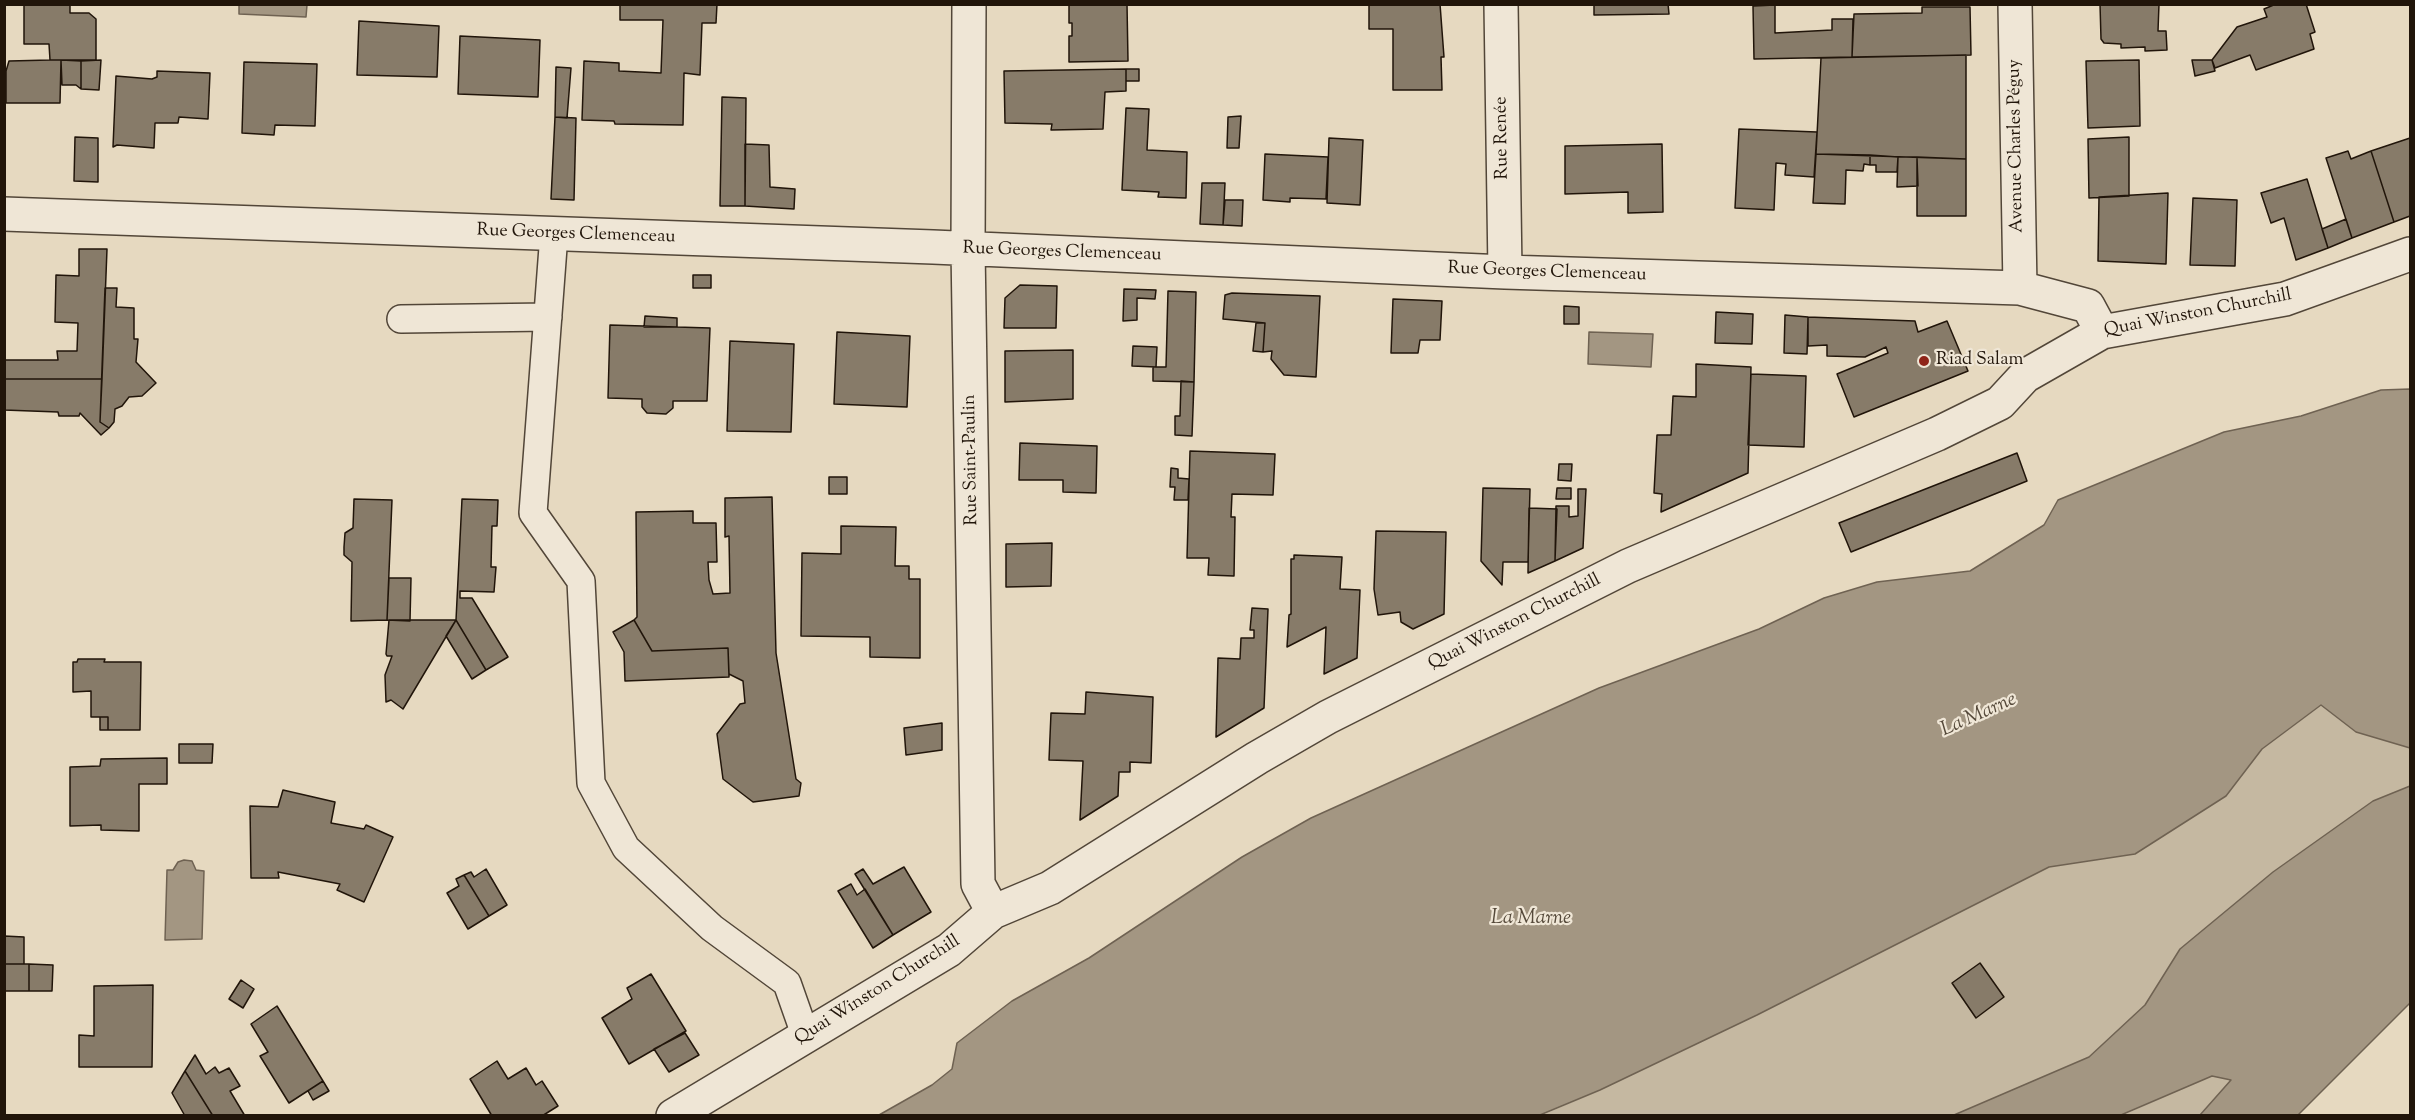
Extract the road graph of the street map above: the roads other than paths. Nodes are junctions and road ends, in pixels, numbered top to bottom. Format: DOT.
graph roads {
  1 [pos="969,4"];
  2 [pos="1501,4"];
  3 [pos="2015,4"];
  4 [pos="4,214"];
  5 [pos="555,234"];
  6 [pos="968,249"];
  7 [pos="2410,254"];
  8 [pos="1505,272"];
  9 [pos="2020,288"];
  10 [pos="548,317"];
  11 [pos="400,319"];
  12 [pos="2102,332"];
  13 [pos="993,912"];
  14 [pos="806,1037"];
  15 [pos="673,1116"];
  1 -- 6 [label="street, Rue Saint-Paulin"];
  2 -- 8 [label="street, Rue Renée"];
  3 -- 9 [label="street, Avenue Charles Péguy"];
  4 -- 5 [label="street, Rue Georges Clemenceau"];
  5 -- 6 [label="street, Rue Georges Clemenceau"];
  5 -- 10 [label="lane"];
  6 -- 8 [label="street, Rue Georges Clemenceau"];
  6 -- 13 [label="street, Rue Saint-Paulin"];
  7 -- 12 [label="street, Quai Winston Churchill"];
  8 -- 9 [label="street, Rue Georges Clemenceau"];
  9 -- 12 [label="street, Rue Georges Clemenceau"];
  10 -- 11 [label="lane"];
  10 -- 14 [label="lane"];
  12 -- 13 [label="street, Quai Winston Churchill"];
  13 -- 14 [label="street, Quai Winston Churchill"];
  14 -- 15 [label="street, Quai Winston Churchill"];
}
